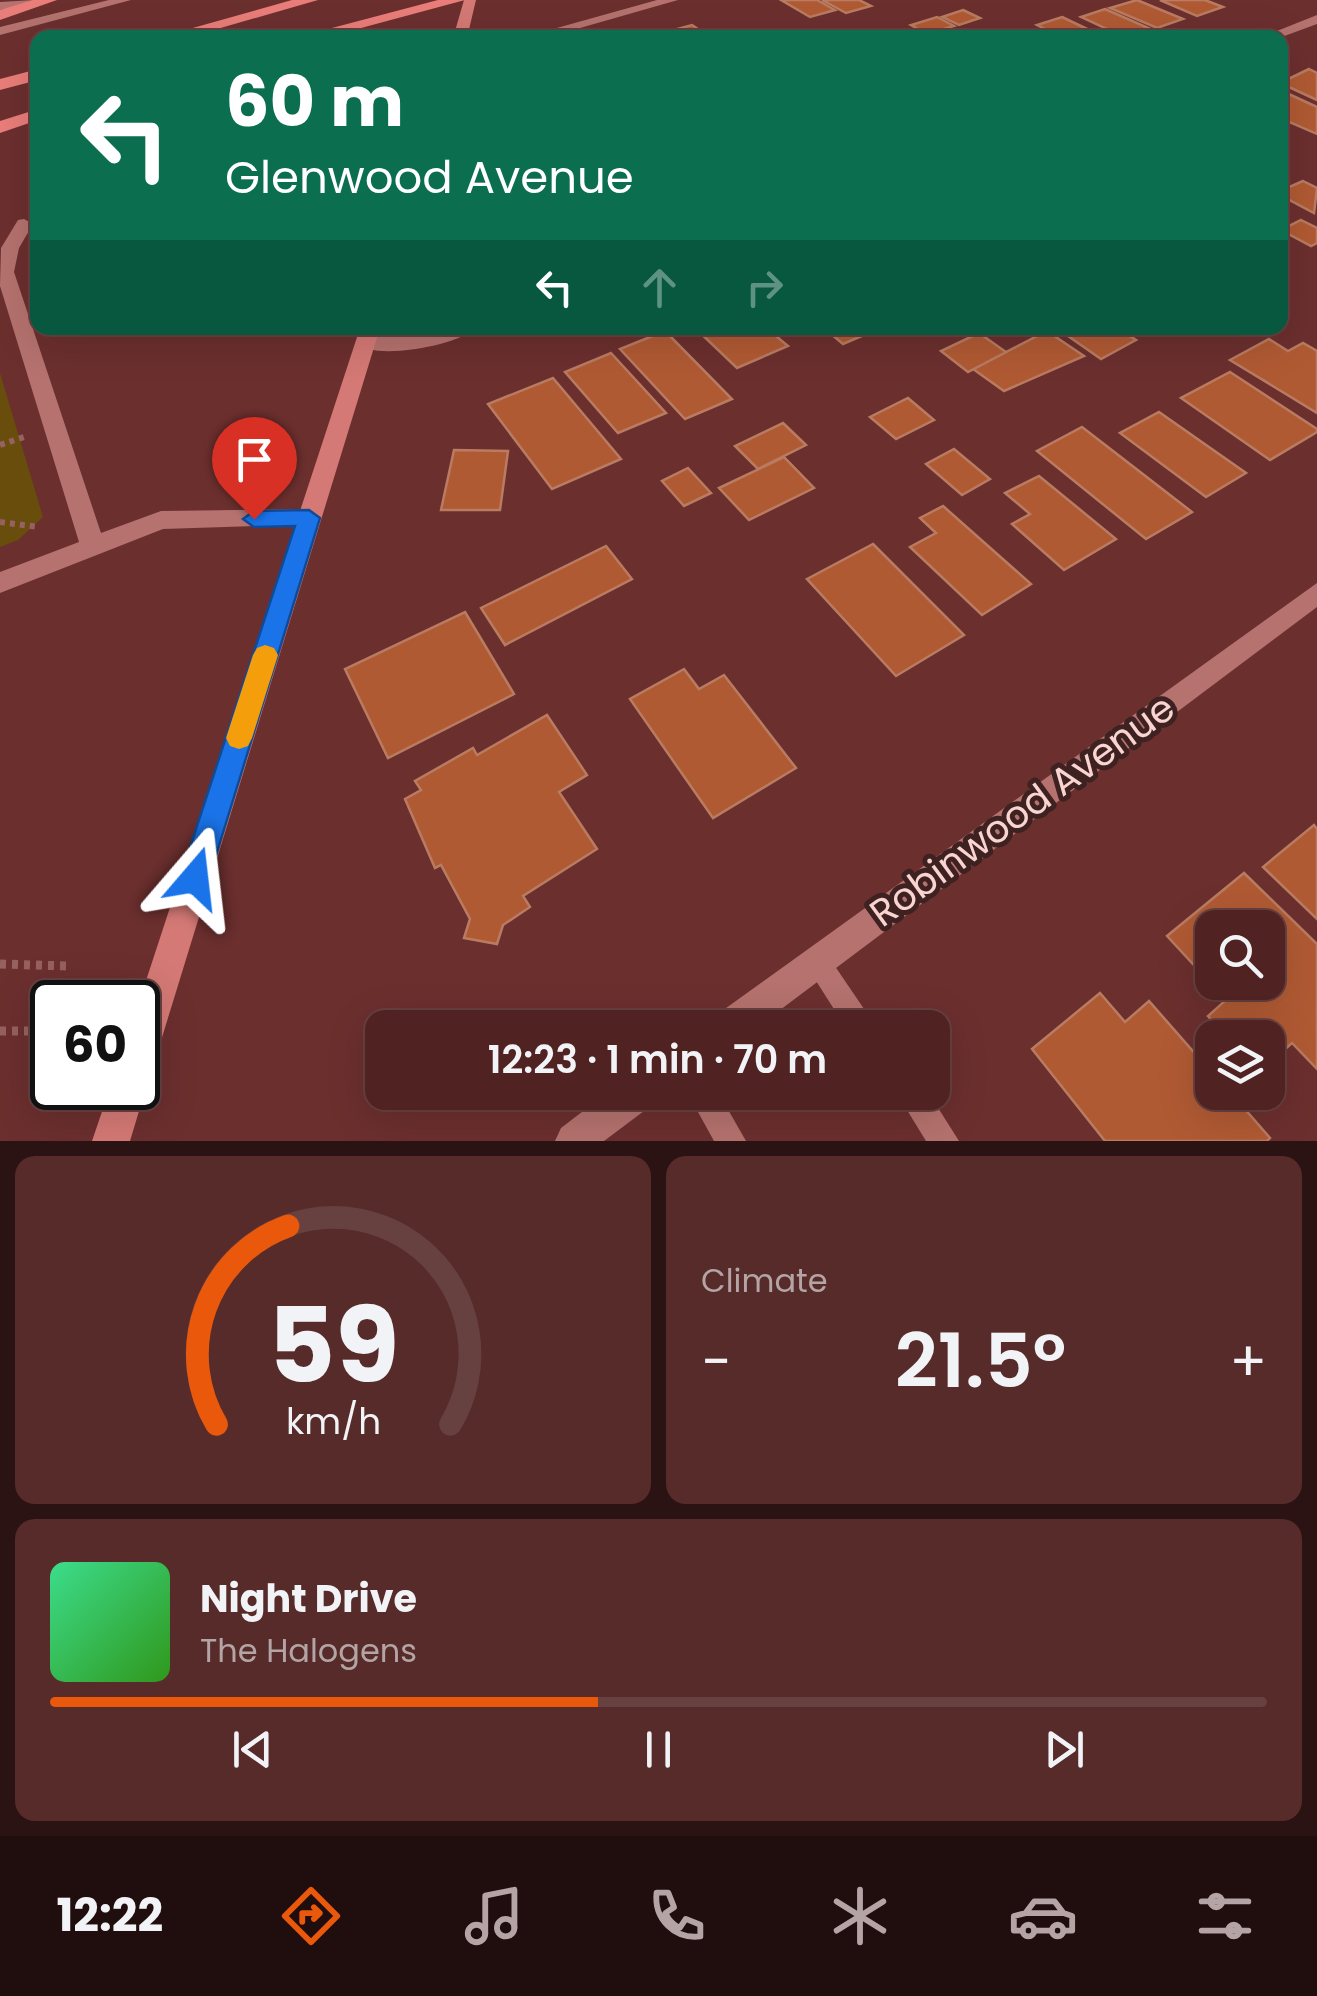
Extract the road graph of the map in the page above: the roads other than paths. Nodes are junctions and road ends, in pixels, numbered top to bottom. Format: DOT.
graph roads {
  1 [pos="28,0"];
  2 [pos="49,0"];
  3 [pos="126,0"];
  4 [pos="310,0"];
  5 [pos="672,0"];
  6 [pos="464,4"];
  7 [pos="0,6"];
  8 [pos="0,14"];
  9 [pos="1317,19"];
  10 [pos="196,30"];
  11 [pos="340,30"];
  12 [pos="461,30"];
  13 [pos="558,30"];
  14 [pos="1287,30"];
  15 [pos="0,31"];
  16 [pos="30,76"];
  17 [pos="0,85"];
  18 [pos="30,117"];
  19 [pos="0,126"];
  20 [pos="24,224"];
  21 [pos="368,335"];
  22 [pos="446,335"];
  23 [pos="309,518"];
  24 [pos="93,546"];
  25 [pos="0,583"];
  26 [pos="1317,592"];
  27 [pos="817,962"];
  28 [pos="160,989"];
  29 [pos="752,1010"];
  30 [pos="851,1010"];
  31 [pos="121,1110"];
  32 [pos="615,1110"];
  33 [pos="713,1110"];
  34 [pos="922,1110"];
  35 [pos="111,1141"];
  36 [pos="574,1141"];
  37 [pos="731,1141"];
  38 [pos="944,1141"];
  1 -- 7 [label="street"];
  2 -- 8 [label="highway"];
  3 -- 15 [label="street"];
  4 -- 10 [label="highway"];
  5 -- 13 [label="street"];
  6 -- 11 [label="highway"];
  6 -- 12 [label="main road"];
  9 -- 14 [label="street"];
  16 -- 17 [label="highway"];
  18 -- 19 [label="highway"];
  20 -- 24 [label="street"];
  21 -- 22 [label="street"];
  21 -- 23 [label="main road"];
  23 -- 24 [label="street"];
  23 -- 28 [label="main road"];
  24 -- 25 [label="street"];
  26 -- 27 [label="street, Robinwood Avenue"];
  27 -- 29 [label="street, Robinwood Avenue"];
  27 -- 30 [label="lane"];
  31 -- 35 [label="main road"];
  32 -- 36 [label="street"];
  33 -- 37 [label="lane"];
  34 -- 38 [label="lane"];
}
